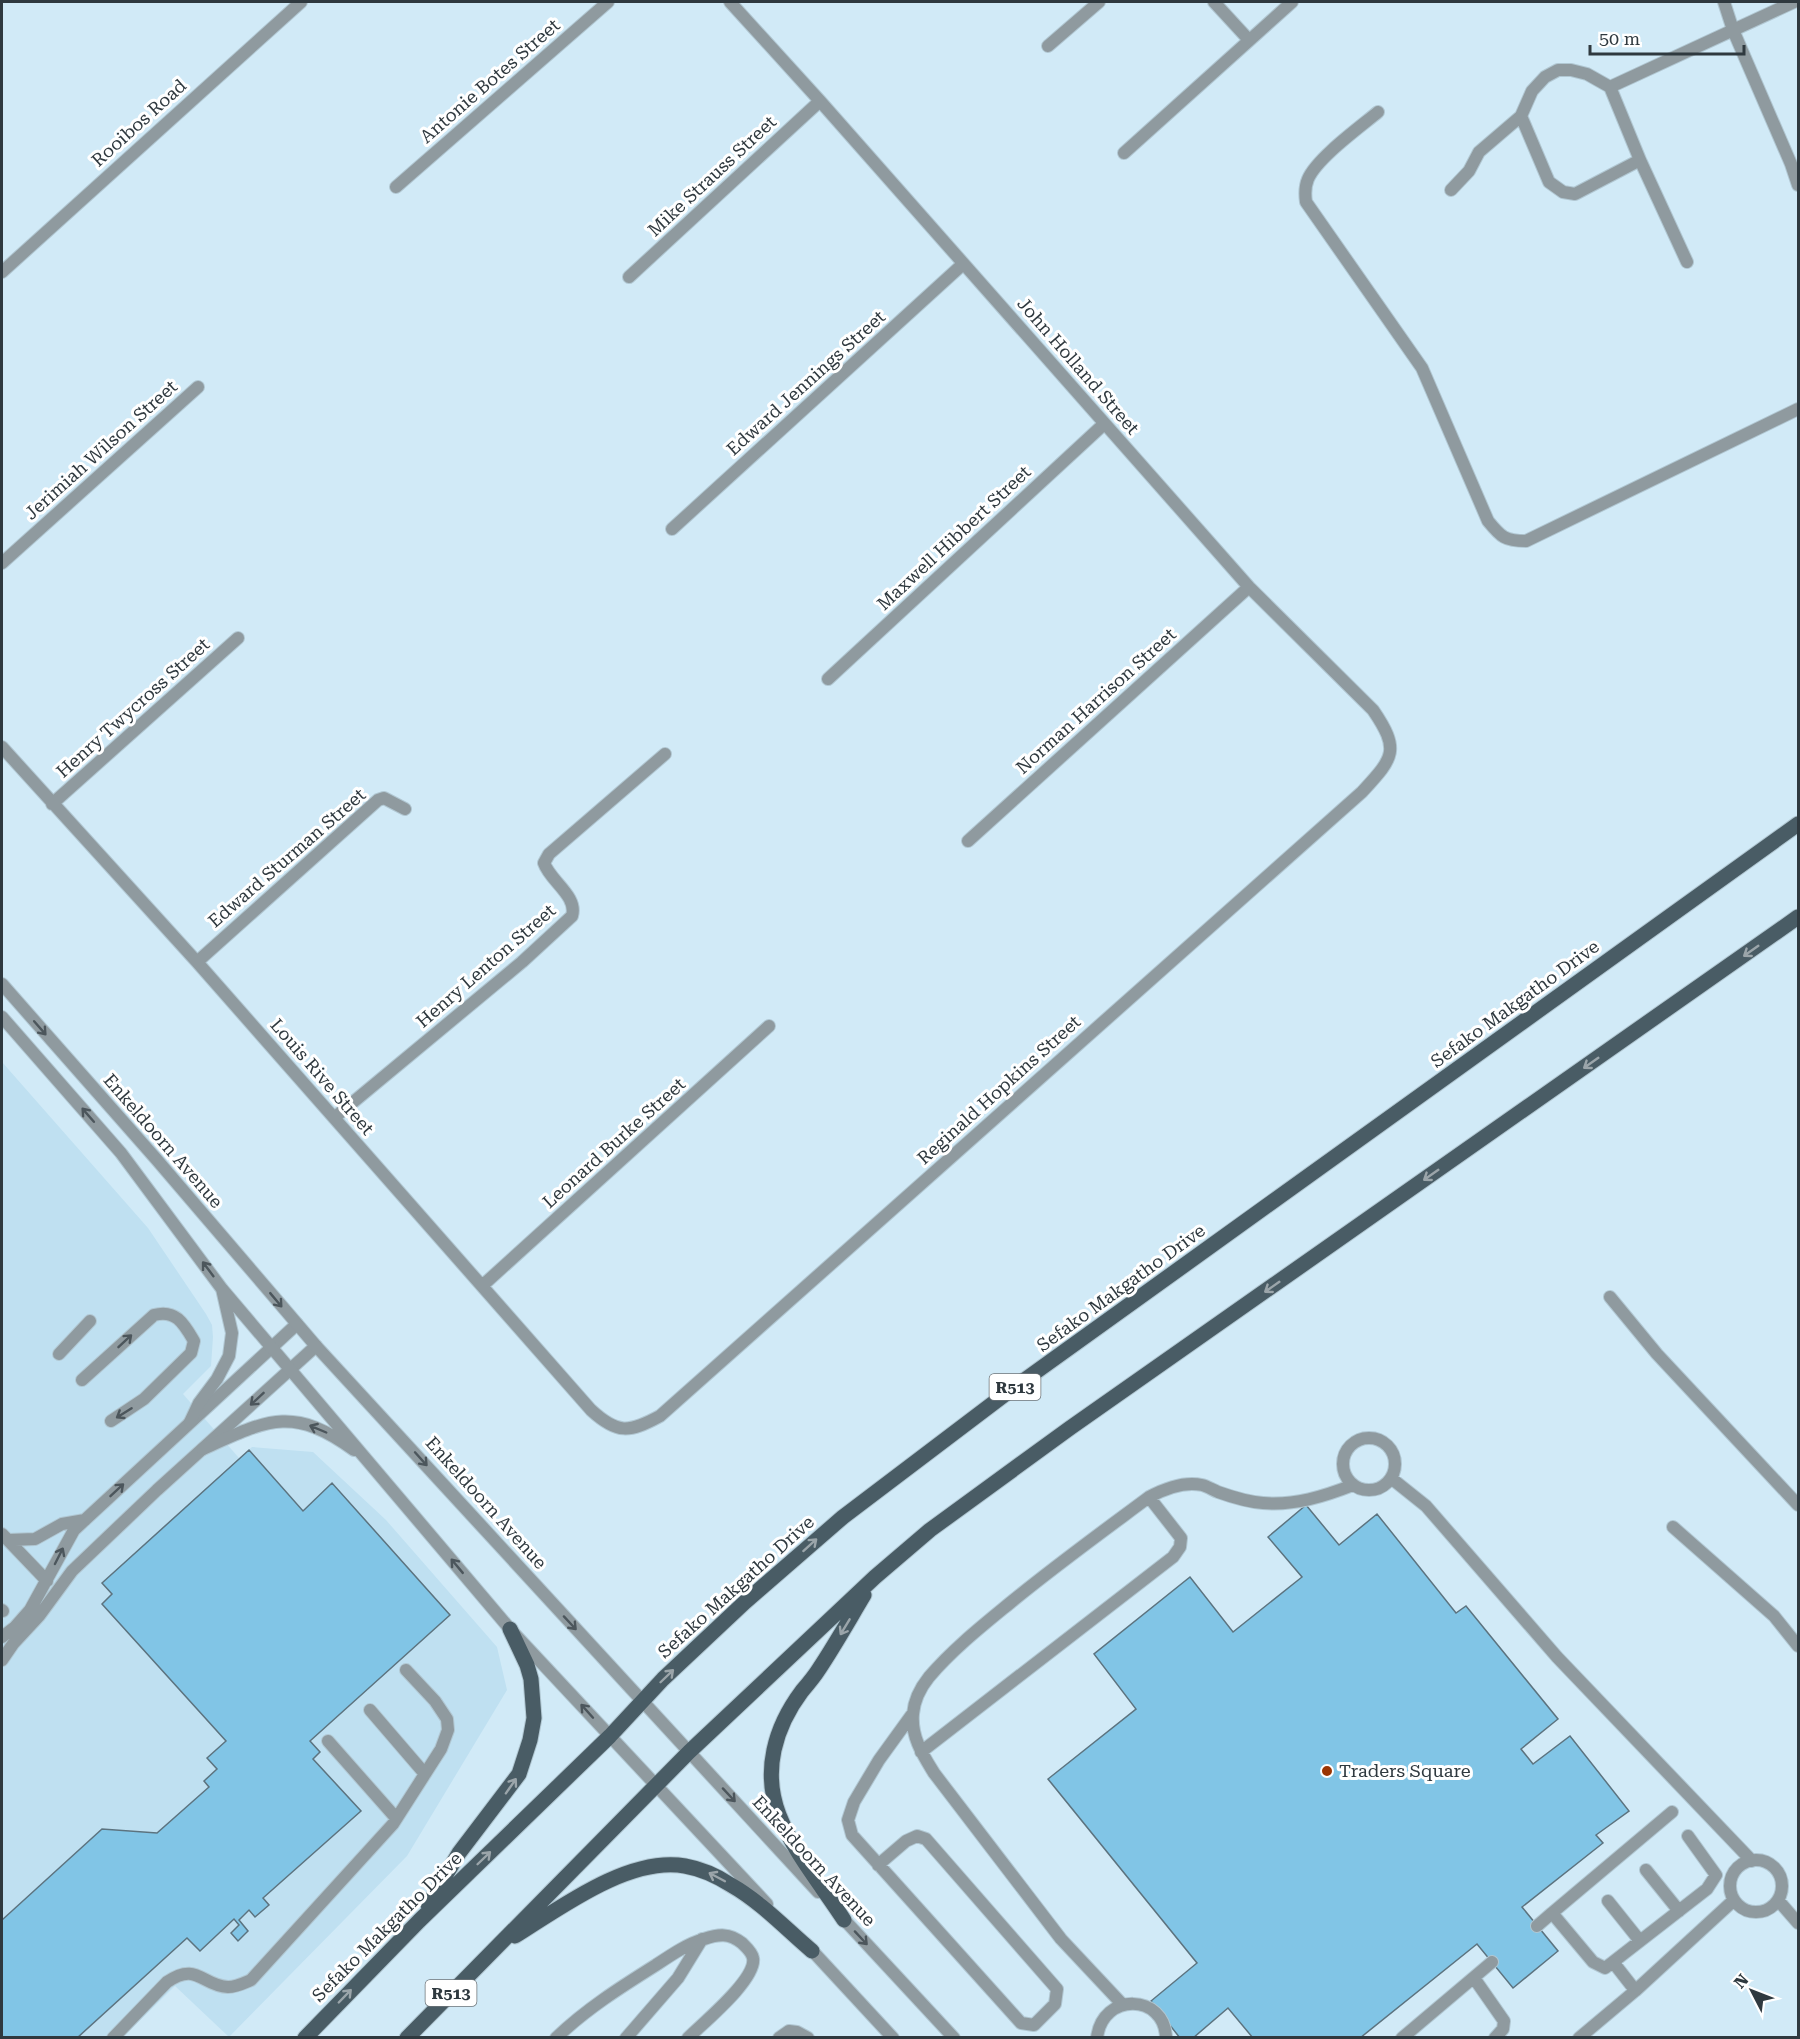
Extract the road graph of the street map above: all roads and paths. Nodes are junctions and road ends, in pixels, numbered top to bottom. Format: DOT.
graph roads {
  1 [pos="301,2"];
  2 [pos="608,2"];
  3 [pos="730,2"];
  4 [pos="1099,2"];
  5 [pos="1214,2"];
  6 [pos="1292,2"];
  7 [pos="1724,2"];
  8 [pos="1794,2"];
  9 [pos="1733,30"];
  10 [pos="1249,40"];
  11 [pos="1048,46"];
  12 [pos="1610,87"];
  13 [pos="820,101"];
  14 [pos="1378,112"];
  15 [pos="1521,116"];
  16 [pos="1124,153"];
  17 [pos="1640,160"];
  18 [pos="1798,184"];
  19 [pos="396,187"];
  20 [pos="1451,190"];
  21 [pos="1686,262"];
  22 [pos="963,264"];
  23 [pos="2,272"];
  24 [pos="629,277"];
  25 [pos="198,387"];
  26 [pos="1798,408"];
  27 [pos="1104,424"];
  28 [pos="672,529"];
  29 [pos="2,563"];
  30 [pos="1249,588"];
  31 [pos="238,638"];
  32 [pos="828,679"];
  33 [pos="2,747"];
  34 [pos="665,754"];
  35 [pos="1390,755"];
  36 [pos="52,804"];
  37 [pos="405,809"];
  38 [pos="1798,824"];
  39 [pos="968,841"];
  40 [pos="1798,917"];
  41 [pos="196,962"];
  42 [pos="2,984"];
  43 [pos="2,1017"];
  44 [pos="770,1026"];
  45 [pos="334,1118"];
  46 [pos="482,1286"];
  47 [pos="222,1289"];
  48 [pos="1610,1297"];
  49 [pos="90,1321"];
  50 [pos="297,1324"];
  51 [pos="316,1346"];
  52 [pos="272,1347"];
  53 [pos="59,1354"];
  54 [pos="291,1368"];
  55 [pos="82,1380"];
  56 [pos="111,1421"];
  57 [pos="190,1422"];
  58 [pos="616,1428"];
  59 [pos="203,1449"];
  60 [pos="368,1460"];
  61 [pos="1391,1478"];
  62 [pos="1353,1485"];
  63 [pos="1149,1497"];
  64 [pos="1798,1505"];
  65 [pos="85,1520"];
  66 [pos="1673,1527"];
  67 [pos="5,1537"];
  68 [pos="875,1577"];
  69 [pos="47,1581"];
  70 [pos="510,1629"];
  71 [pos="2,1637"];
  72 [pos="1798,1646"];
  73 [pos="2,1660"];
  74 [pos="406,1670"];
  75 [pos="642,1702"];
  76 [pos="370,1710"];
  77 [pos="912,1713"];
  78 [pos="610,1736"];
  79 [pos="328,1741"];
  80 [pos="689,1752"];
  81 [pos="921,1752"];
  82 [pos="425,1774"];
  83 [pos="655,1785"];
  84 [pos="1672,1812"];
  85 [pos="396,1818"];
  86 [pos="1688,1836"];
  87 [pos="1752,1861"];
  88 [pos="878,1865"];
  89 [pos="1646,1870"];
  90 [pos="1608,1900"];
  91 [pos="1734,1900"];
  92 [pos="1778,1900"];
  93 [pos="1679,1911"];
  94 [pos="1552,1913"];
  95 [pos="844,1920"];
  96 [pos="419,1921"];
  97 [pos="1798,1923"];
  98 [pos="1537,1926"];
  99 [pos="702,1939"];
  100 [pos="1640,1941"];
  101 [pos="495,1948"];
  102 [pos="812,1951"];
  103 [pos="1492,1962"];
  104 [pos="1613,1962"];
  105 [pos="1474,1978"];
  106 [pos="1630,1985"];
  107 [pos="1122,2004"];
  108 [pos="113,2037"];
  109 [pos="304,2037"];
  110 [pos="407,2037"];
  111 [pos="556,2037"];
  112 [pos="626,2037"];
  113 [pos="688,2037"];
  114 [pos="779,2037"];
  115 [pos="808,2037"];
  116 [pos="893,2037"];
  117 [pos="954,2037"];
  118 [pos="1097,2037"];
  119 [pos="1166,2037"];
  120 [pos="1402,2037"];
  121 [pos="1495,2037"];
  122 [pos="1579,2037"];
  1 -- 23 [label="street, Rooibos Road"];
  2 -- 19 [label="street, Antonie Botes Street"];
  3 -- 13 [label="street, John Holland Street"];
  4 -- 11 [label="street"];
  5 -- 10 [label="street"];
  6 -- 10 [label="street"];
  7 -- 9 [label="street"];
  8 -- 9 [label="street"];
  9 -- 12 [label="street"];
  9 -- 18 [label="street"];
  10 -- 16 [label="street"];
  12 -- 15 [label="street"];
  12 -- 17 [label="street"];
  13 -- 22 [label="street, John Holland Street"];
  13 -- 24 [label="street, Mike Strauss Street"];
  14 -- 26 [label="street"];
  15 -- 17 [label="street"];
  15 -- 20 [label="street"];
  17 -- 21 [label="street"];
  22 -- 27 [label="street, John Holland Street"];
  22 -- 28 [label="street, Edward Jennings Street"];
  25 -- 29 [label="street, Jerimiah Wilson Street"];
  27 -- 30 [label="street, John Holland Street"];
  27 -- 32 [label="street, Maxwell Hibbert Street"];
  30 -- 35 [label="street, John Holland Street"];
  30 -- 39 [label="street, Norman Harrison Street"];
  31 -- 36 [label="street, Henry Twycross Street"];
  33 -- 36 [label="street, Louis Rive Street"];
  34 -- 45 [label="street, Henry Lenton Street"];
  35 -- 58 [label="street, Reginald Hopkins Street"];
  36 -- 41 [label="street, Louis Rive Street"];
  37 -- 41 [label="street, Edward Sturman Street"];
  75 -- 38 [label="main road, Sefako Makgatho Drive / R513, one-way"];
  40 -- 68 [label="main road, R513, one-way"];
  41 -- 45 [label="street, Louis Rive Street"];
  42 -- 50 [label="street, Enkeldoorn Avenue, one-way"];
  47 -- 43 [label="street, one-way"];
  44 -- 46 [label="street, Leonard Burke Street"];
  45 -- 46 [label="street, Louis Rive Street"];
  46 -- 58 [label="street, Louis Rive Street"];
  47 -- 52 [label="street"];
  47 -- 57 [label="street"];
  48 -- 64 [label="street"];
  49 -- 53 [label="street"];
  50 -- 51 [label="street, Enkeldoorn Avenue"];
  50 -- 52 [label="street"];
  51 -- 54 [label="street"];
  51 -- 75 [label="street, Enkeldoorn Avenue, one-way"];
  52 -- 54 [label="street"];
  52 -- 57 [label="street"];
  54 -- 59 [label="street, one-way"];
  54 -- 60 [label="street"];
  55 -- 56 [label="street, one-way"];
  65 -- 57 [label="street, one-way"];
  60 -- 59 [label="street, one-way"];
  59 -- 73 [label="street"];
  70 -- 60 [label="street, one-way"];
  61 -- 62 [label="street"];
  61 -- 62 [label="street"];
  61 -- 87 [label="street"];
  62 -- 63 [label="street"];
  63 -- 77 [label="street"];
  63 -- 81 [label="street"];
  65 -- 67 [label="street"];
  69 -- 65 [label="street, one-way"];
  66 -- 72 [label="street"];
  67 -- 69 [label="street"];
  68 -- 80 [label="main road, R513"];
  68 -- 95 [label="main road, one-way"];
  69 -- 71 [label="street"];
  78 -- 70 [label="street, one-way"];
  96 -- 70 [label="main road, one-way"];
  74 -- 82 [label="street"];
  75 -- 78 [label="main road, Sefako Makgatho Drive / R513"];
  75 -- 80 [label="street, Enkeldoorn Avenue"];
  76 -- 82 [label="street"];
  77 -- 81 [label="street"];
  77 -- 88 [label="street"];
  78 -- 83 [label="street"];
  96 -- 78 [label="main road, Sefako Makgatho Drive / R513, one-way"];
  79 -- 85 [label="street"];
  80 -- 83 [label="main road, R513"];
  80 -- 95 [label="street, Enkeldoorn Avenue, one-way"];
  81 -- 107 [label="street"];
  82 -- 85 [label="street"];
  83 -- 101 [label="main road, R513"];
  83 -- 102 [label="street"];
  84 -- 94 [label="street"];
  85 -- 108 [label="street"];
  86 -- 93 [label="street"];
  87 -- 91 [label="street"];
  87 -- 92 [label="street"];
  88 -- 88 [label="street"];
  89 -- 93 [label="street"];
  90 -- 100 [label="street"];
  91 -- 92 [label="street"];
  91 -- 122 [label="street"];
  92 -- 97 [label="street"];
  93 -- 100 [label="street"];
  94 -- 98 [label="street"];
  94 -- 104 [label="street"];
  95 -- 117 [label="street, Enkeldoorn Avenue, one-way"];
  109 -- 96 [label="main road, Sefako Makgatho Drive / R513, one-way"];
  99 -- 111 [label="street"];
  99 -- 112 [label="street"];
  99 -- 113 [label="street"];
  100 -- 104 [label="street"];
  102 -- 101 [label="main road, one-way"];
  101 -- 110 [label="main road, R513"];
  102 -- 116 [label="street"];
  103 -- 105 [label="street"];
  104 -- 106 [label="street"];
  105 -- 120 [label="street"];
  105 -- 121 [label="street"];
  107 -- 118 [label="street"];
  107 -- 119 [label="street"];
  114 -- 115 [label="street"];
}
